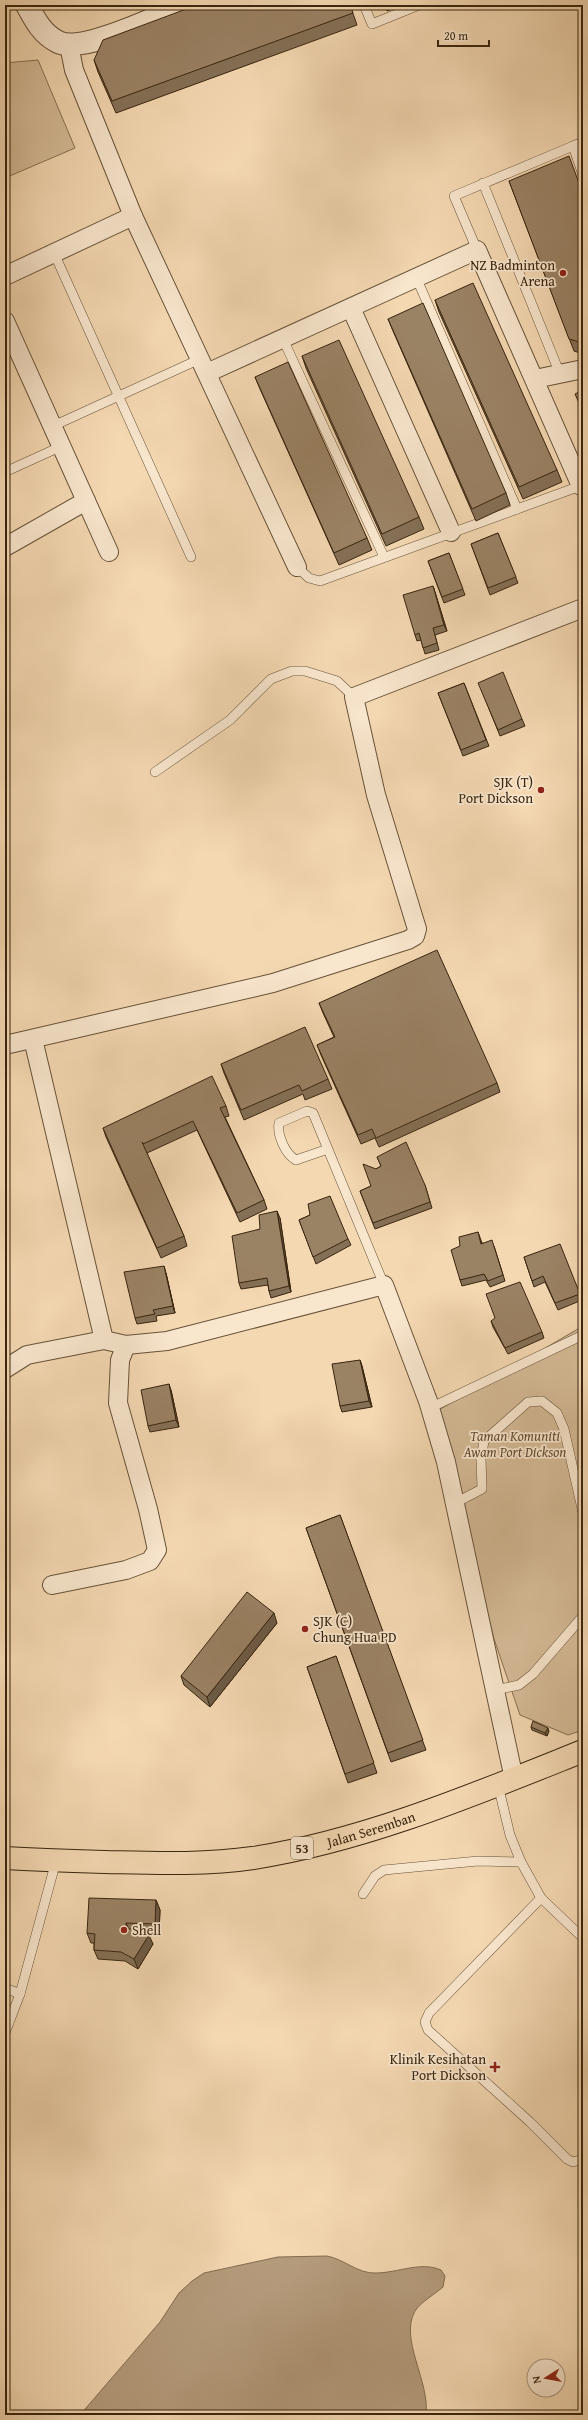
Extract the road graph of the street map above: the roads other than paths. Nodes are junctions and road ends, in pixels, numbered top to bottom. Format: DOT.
graph roads {
  1 [pos="27,5"];
  2 [pos="185,5"];
  3 [pos="364,5"];
  4 [pos="419,5"];
  5 [pos="69,45"];
  6 [pos="583,142"];
  7 [pos="573,146"];
  8 [pos="583,175"];
  9 [pos="483,183"];
  10 [pos="133,216"];
  11 [pos="476,250"];
  12 [pos="54,253"];
  13 [pos="5,276"];
  14 [pos="416,278"];
  15 [pos="351,308"];
  16 [pos="5,321"];
  17 [pos="282,337"];
  18 [pos="204,366"];
  19 [pos="583,369"];
  20 [pos="560,374"];
  21 [pos="535,379"];
  22 [pos="119,396"];
  23 [pos="53,426"];
  24 [pos="62,446"];
  25 [pos="7,471"];
  26 [pos="582,486"];
  27 [pos="86,501"];
  28 [pos="517,509"];
  29 [pos="452,532"];
  30 [pos="5,536"];
  31 [pos="23,538"];
  32 [pos="5,547"];
  33 [pos="110,552"];
  34 [pos="192,557"];
  35 [pos="384,557"];
  36 [pos="297,567"];
  37 [pos="583,608"];
  38 [pos="354,696"];
  39 [pos="155,772"];
  40 [pos="33,1039"];
  41 [pos="5,1045"];
  42 [pos="328,1149"];
  43 [pos="384,1286"];
  44 [pos="583,1335"];
  45 [pos="104,1340"];
  46 [pos="126,1345"];
  47 [pos="5,1369"];
  48 [pos="430,1408"];
  49 [pos="455,1503"];
  50 [pos="583,1513"];
  51 [pos="52,1585"];
  52 [pos="583,1616"];
  53 [pos="495,1690"];
  54 [pos="583,1751"];
  55 [pos="506,1782"];
  56 [pos="5,1858"];
  57 [pos="56,1861"];
  58 [pos="521,1862"];
  59 [pos="363,1894"];
  60 [pos="541,1898"];
  61 [pos="583,1938"];
  62 [pos="5,1988"];
  63 [pos="20,1994"];
  64 [pos="5,2033"];
  65 [pos="583,2159"];
  1 -- 5 [label="street"];
  2 -- 5 [label="street"];
  3 -- 4 [label="lane"];
  5 -- 10 [label="street"];
  6 -- 7 [label="lane"];
  7 -- 8 [label="lane"];
  7 -- 9 [label="lane"];
  9 -- 11 [label="lane"];
  9 -- 20 [label="lane"];
  10 -- 12 [label="street"];
  10 -- 18 [label="street"];
  11 -- 14 [label="street"];
  11 -- 21 [label="street"];
  12 -- 13 [label="street"];
  12 -- 22 [label="lane"];
  14 -- 15 [label="street"];
  14 -- 28 [label="lane"];
  15 -- 17 [label="street"];
  15 -- 29 [label="street"];
  16 -- 23 [label="street"];
  17 -- 18 [label="street"];
  17 -- 35 [label="lane"];
  18 -- 22 [label="lane"];
  18 -- 36 [label="street"];
  19 -- 20 [label="street"];
  20 -- 21 [label="street"];
  21 -- 26 [label="street"];
  22 -- 23 [label="lane"];
  22 -- 34 [label="lane"];
  23 -- 24 [label="street"];
  24 -- 25 [label="lane"];
  24 -- 27 [label="street"];
  26 -- 28 [label="lane"];
  27 -- 31 [label="street"];
  27 -- 33 [label="street"];
  28 -- 29 [label="lane"];
  29 -- 35 [label="lane"];
  30 -- 31 [label="lane"];
  31 -- 32 [label="street"];
  35 -- 36 [label="lane"];
  37 -- 38 [label="street"];
  38 -- 39 [label="lane"];
  38 -- 40 [label="street"];
  40 -- 41 [label="street"];
  40 -- 45 [label="street"];
  42 -- 42 [label="lane"];
  42 -- 43 [label="lane"];
  43 -- 46 [label="street"];
  43 -- 48 [label="street"];
  44 -- 48 [label="lane"];
  45 -- 46 [label="street"];
  45 -- 47 [label="street"];
  46 -- 51 [label="street"];
  48 -- 49 [label="street"];
  49 -- 50 [label="lane"];
  49 -- 53 [label="street"];
  52 -- 53 [label="lane"];
  53 -- 55 [label="street"];
  54 -- 55 [label="main road, Jalan Seremban / 53"];
  55 -- 57 [label="main road, Jalan Seremban / 53"];
  55 -- 58 [label="lane"];
  56 -- 57 [label="main road, Jalan Seremban / 53"];
  57 -- 63 [label="lane"];
  58 -- 59 [label="lane"];
  58 -- 60 [label="lane"];
  60 -- 61 [label="lane"];
  60 -- 65 [label="lane"];
  62 -- 63 [label="lane"];
  63 -- 64 [label="lane"];
}
